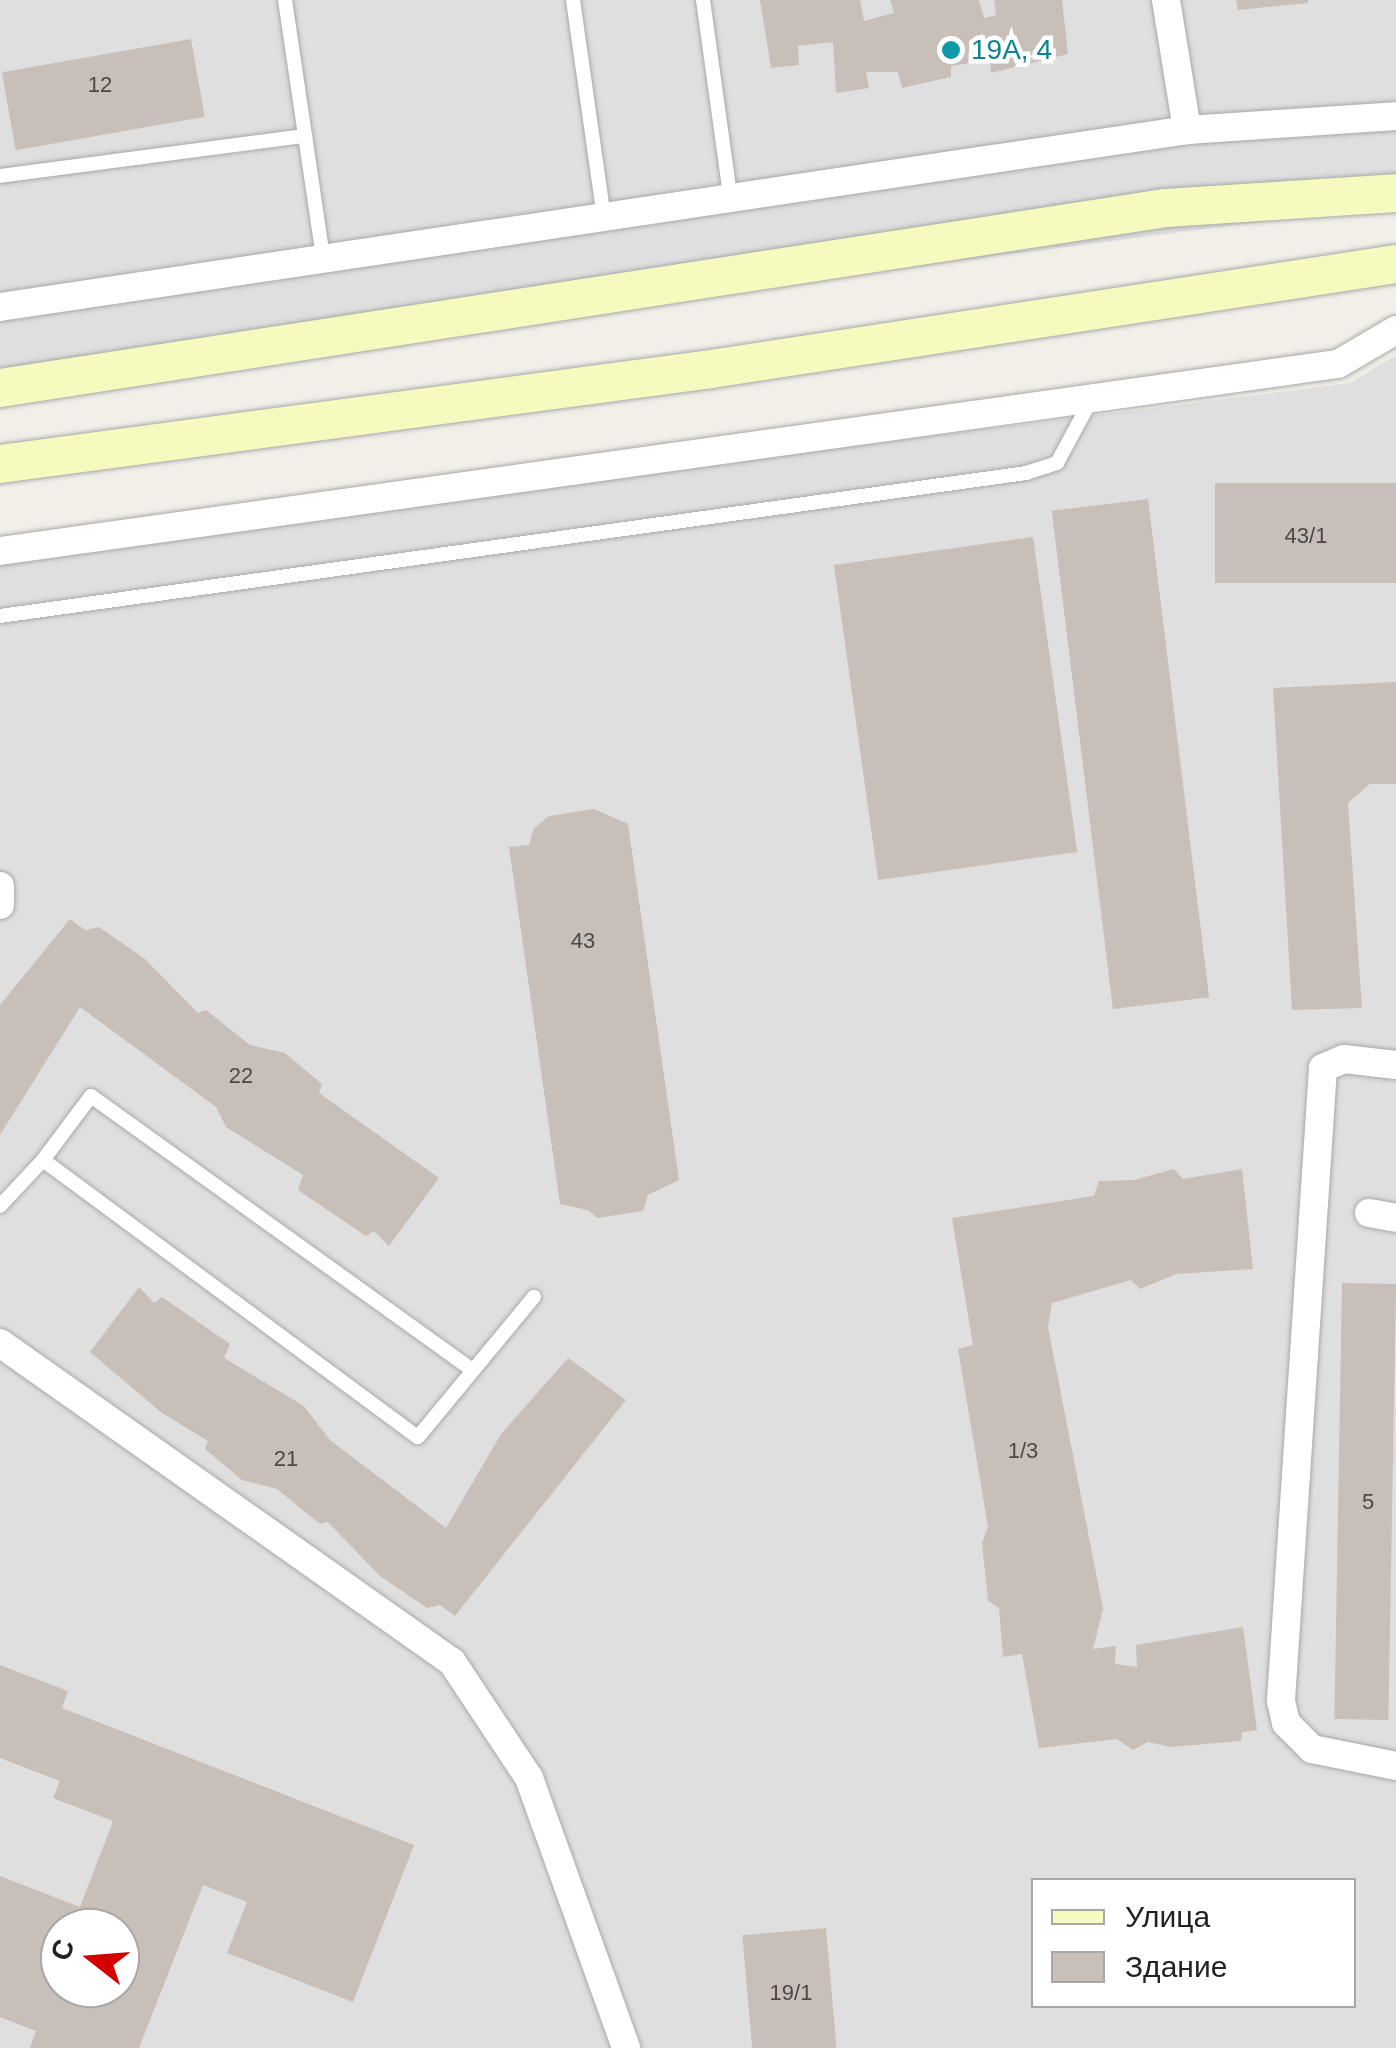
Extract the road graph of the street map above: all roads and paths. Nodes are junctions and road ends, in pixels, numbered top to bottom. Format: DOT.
graph roads {
  1 [pos="285,0"];
  2 [pos="572,0"];
  3 [pos="702,0"];
  4 [pos="1166,0"];
  5 [pos="1396,116"];
  6 [pos="1187,130"];
  7 [pos="305,136"];
  8 [pos="0,176"];
  9 [pos="1396,193"];
  10 [pos="732,202"];
  11 [pos="604,219"];
  12 [pos="323,256"];
  13 [pos="1396,264"];
  14 [pos="0,307"];
  15 [pos="1396,330"];
  16 [pos="0,388"];
  17 [pos="1091,400"];
  18 [pos="0,464"];
  19 [pos="0,551"];
  20 [pos="0,616"];
  21 [pos="0,886"];
  22 [pos="0,905"];
  23 [pos="1396,1065"];
  24 [pos="43,1160"];
  25 [pos="0,1206"];
  26 [pos="534,1297"];
  27 [pos="0,1343"];
  28 [pos="473,1370"];
  29 [pos="1396,1766"];
  30 [pos="626,2048"];
  1 -- 7 [label="lane"];
  2 -- 11 [label="lane"];
  3 -- 10 [label="lane"];
  4 -- 6 [label="street"];
  5 -- 6 [label="street"];
  6 -- 10 [label="street"];
  7 -- 8 [label="lane"];
  7 -- 12 [label="lane"];
  9 -- 16 [label="street"];
  10 -- 11 [label="street"];
  11 -- 12 [label="street"];
  12 -- 14 [label="street"];
  13 -- 18 [label="street"];
  15 -- 17 [label="street"];
  17 -- 19 [label="street"];
  17 -- 20 [label="lane"];
  21 -- 22 [label="street"];
  23 -- 29 [label="street"];
  24 -- 25 [label="lane"];
  24 -- 28 [label="lane"];
  24 -- 28 [label="lane"];
  26 -- 28 [label="lane"];
  27 -- 30 [label="street"];
}
